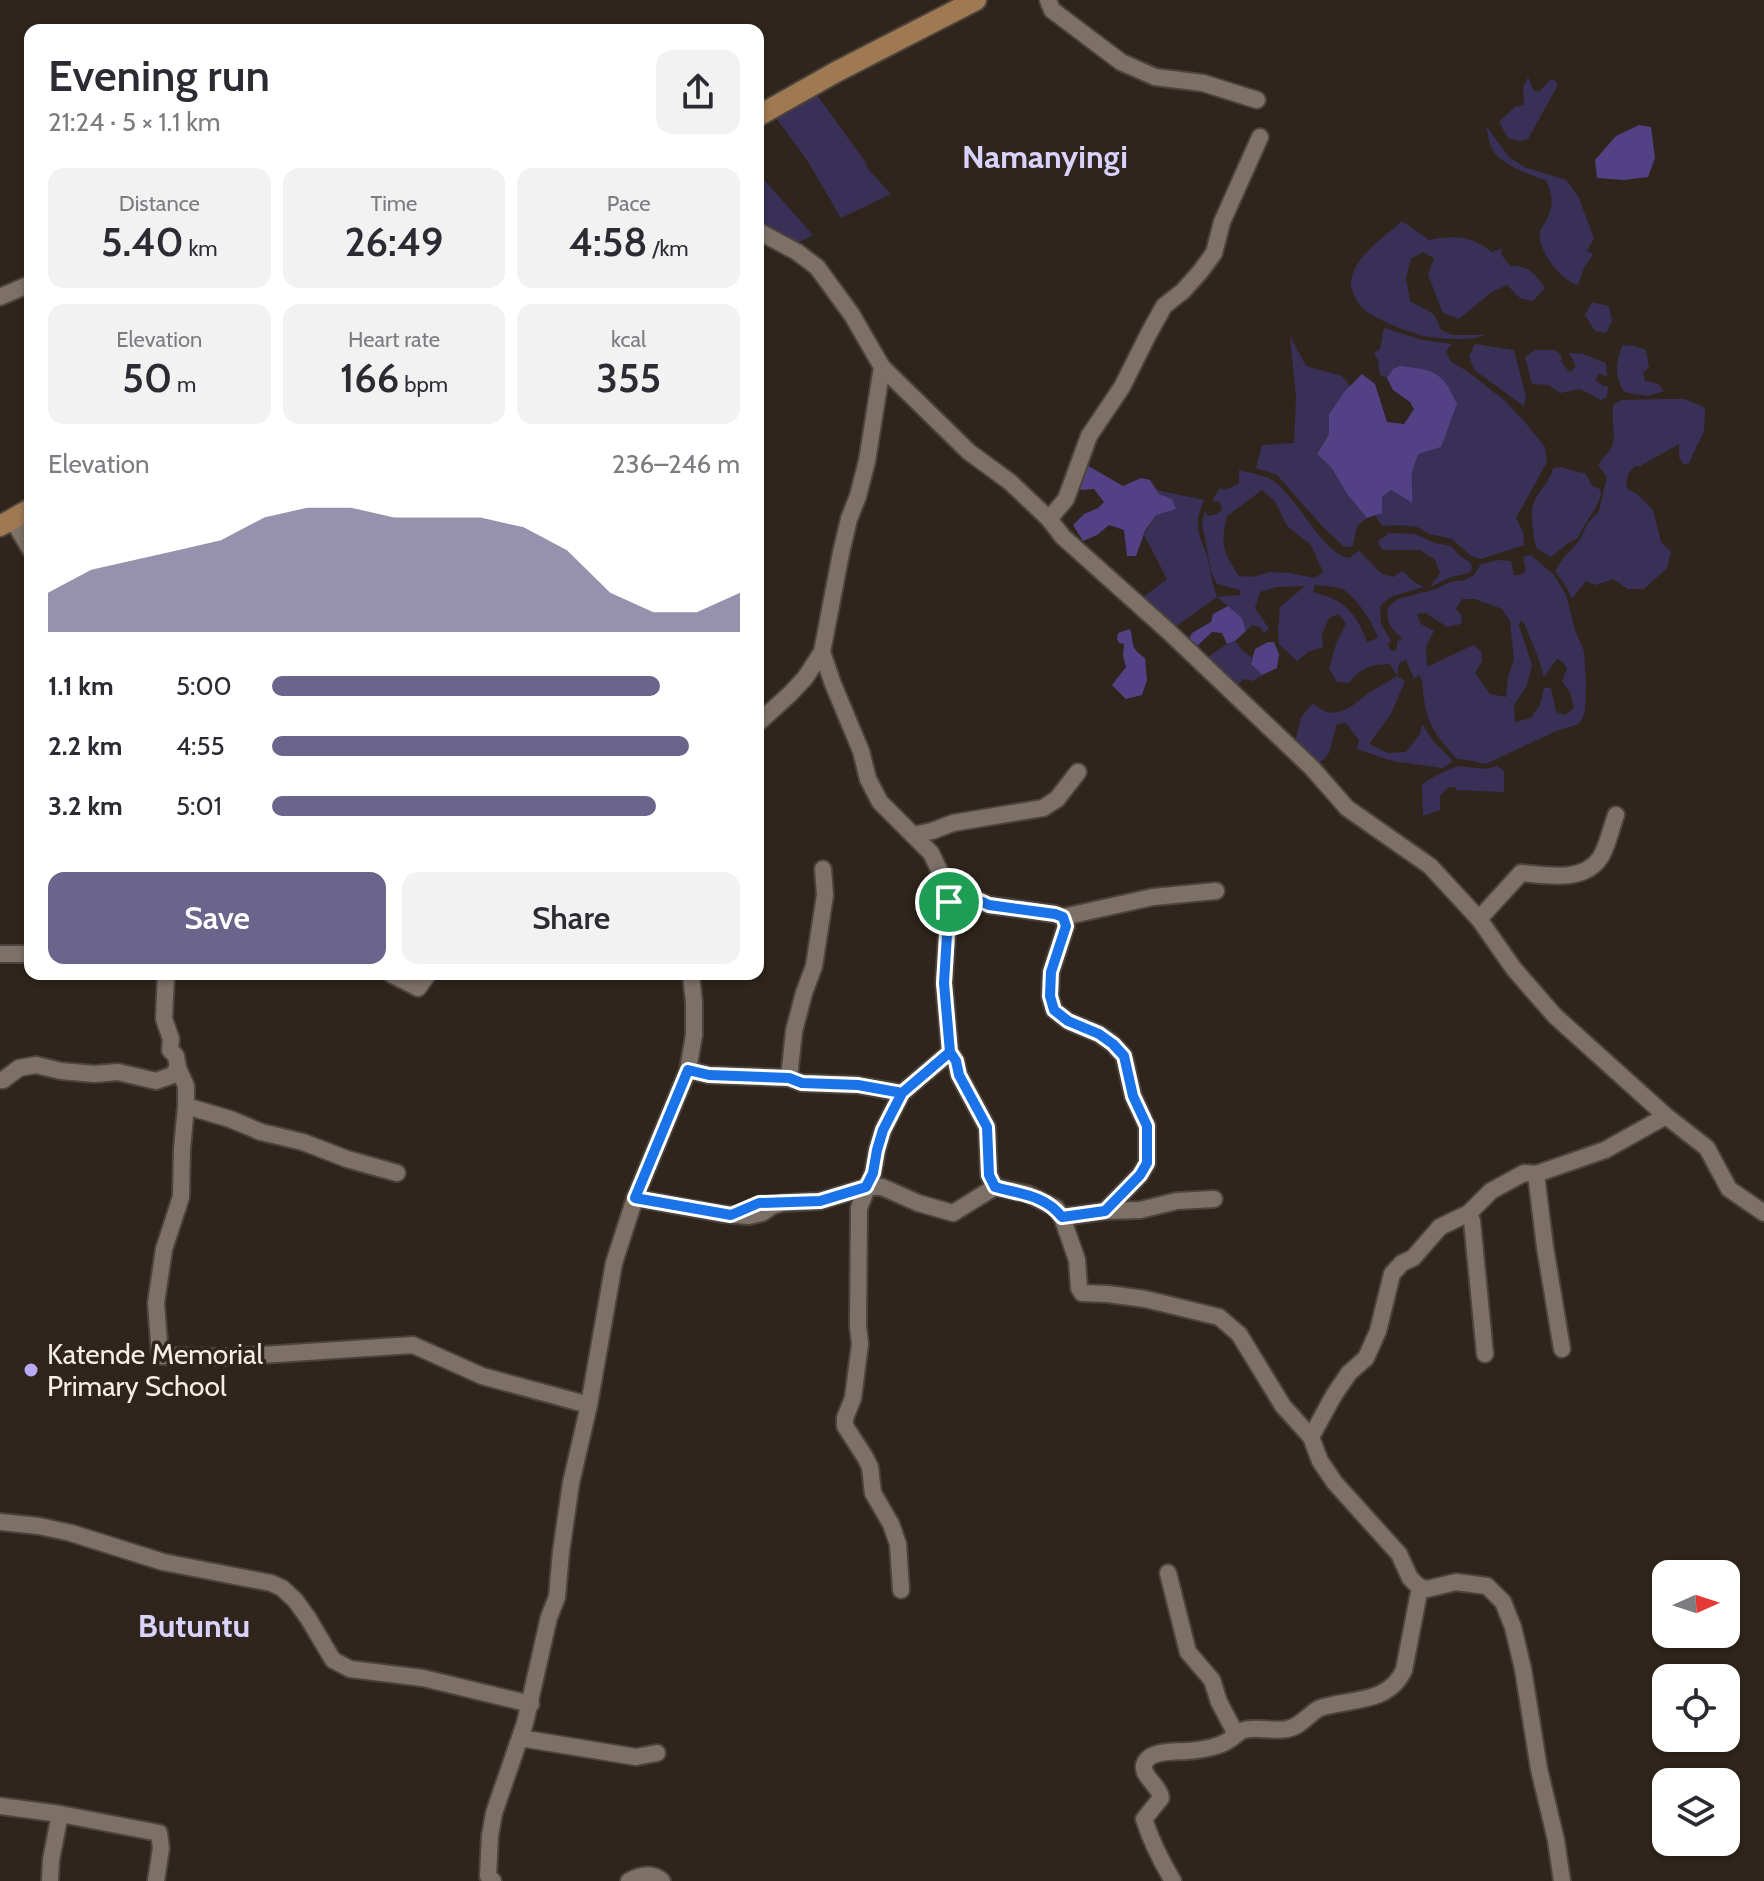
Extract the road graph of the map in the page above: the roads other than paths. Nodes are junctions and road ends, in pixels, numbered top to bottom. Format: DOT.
graph roads {
  1 [pos="976,0"];
  2 [pos="1048,0"];
  3 [pos="1257,100"];
  4 [pos="764,113"];
  5 [pos="1260,137"];
  6 [pos="764,234"];
  7 [pos="24,287"];
  8 [pos="0,297"];
  9 [pos="882,367"];
  10 [pos="24,512"];
  11 [pos="1049,519"];
  12 [pos="6,522"];
  13 [pos="24,542"];
  14 [pos="822,652"];
  15 [pos="764,718"];
  16 [pos="1078,772"];
  17 [pos="1616,815"];
  18 [pos="913,835"];
  19 [pos="823,869"];
  20 [pos="1216,891"];
  21 [pos="949,902"];
  22 [pos="1063,917"];
  23 [pos="1479,919"];
  24 [pos="0,954"];
  25 [pos="24,954"];
  26 [pos="166,980"];
  27 [pos="403,980"];
  28 [pos="424,980"];
  29 [pos="692,980"];
  30 [pos="950,1052"];
  31 [pos="178,1068"];
  32 [pos="688,1070"];
  33 [pos="789,1078"];
  34 [pos="0,1080"];
  35 [pos="902,1093"];
  36 [pos="186,1106"];
  37 [pos="1666,1116"];
  38 [pos="397,1173"];
  39 [pos="1536,1174"];
  40 [pos="866,1187"];
  41 [pos="995,1187"];
  42 [pos="635,1198"];
  43 [pos="1214,1199"];
  44 [pos="1105,1211"];
  45 [pos="1469,1213"];
  46 [pos="1764,1213"];
  47 [pos="1062,1217"];
  48 [pos="1562,1349"];
  49 [pos="1485,1354"];
  50 [pos="589,1405"];
  51 [pos="1311,1437"];
  52 [pos="0,1522"];
  53 [pos="1168,1573"];
  54 [pos="1420,1587"];
  55 [pos="901,1590"];
  56 [pos="531,1704"];
  57 [pos="1236,1734"];
  58 [pos="520,1738"];
  59 [pos="657,1753"];
  60 [pos="0,1806"];
  61 [pos="60,1814"];
  62 [pos="489,1879"];
  63 [pos="50,1881"];
  64 [pos="156,1881"];
  65 [pos="629,1881"];
  66 [pos="662,1881"];
  67 [pos="1173,1881"];
  68 [pos="1562,1881"];
  1 -- 4 [label="main road"];
  2 -- 3 [label="street"];
  5 -- 11 [label="street"];
  6 -- 9 [label="street"];
  7 -- 8 [label="street"];
  9 -- 11 [label="street"];
  9 -- 14 [label="street"];
  10 -- 12 [label="main road"];
  11 -- 23 [label="street"];
  12 -- 13 [label="street"];
  14 -- 15 [label="street"];
  14 -- 18 [label="street"];
  16 -- 18 [label="street"];
  17 -- 23 [label="street"];
  18 -- 21 [label="street"];
  19 -- 33 [label="street"];
  20 -- 22 [label="street"];
  21 -- 22 [label="street"];
  21 -- 30 [label="street"];
  22 -- 44 [label="street"];
  23 -- 37 [label="street"];
  24 -- 25 [label="street"];
  26 -- 31 [label="street"];
  27 -- 28 [label="street"];
  29 -- 32 [label="street"];
  30 -- 35 [label="street"];
  30 -- 41 [label="street"];
  31 -- 34 [label="street"];
  31 -- 36 [label="street"];
  32 -- 33 [label="street"];
  32 -- 42 [label="street"];
  33 -- 35 [label="street"];
  35 -- 40 [label="street"];
  36 -- 38 [label="street"];
  36 -- 50 [label="street"];
  37 -- 39 [label="street"];
  37 -- 46 [label="street"];
  39 -- 45 [label="street"];
  39 -- 48 [label="street"];
  40 -- 41 [label="street"];
  40 -- 42 [label="street"];
  40 -- 55 [label="street"];
  41 -- 47 [label="street"];
  42 -- 50 [label="street"];
  43 -- 44 [label="street"];
  44 -- 47 [label="street"];
  45 -- 49 [label="street"];
  45 -- 51 [label="street"];
  47 -- 51 [label="street"];
  50 -- 56 [label="street"];
  51 -- 54 [label="street"];
  52 -- 56 [label="street"];
  53 -- 57 [label="street"];
  54 -- 57 [label="street"];
  54 -- 68 [label="street"];
  56 -- 58 [label="street"];
  57 -- 67 [label="street"];
  58 -- 59 [label="street"];
  58 -- 62 [label="street"];
  60 -- 61 [label="street"];
  61 -- 63 [label="street"];
  61 -- 64 [label="street"];
  65 -- 66 [label="street"];
}
